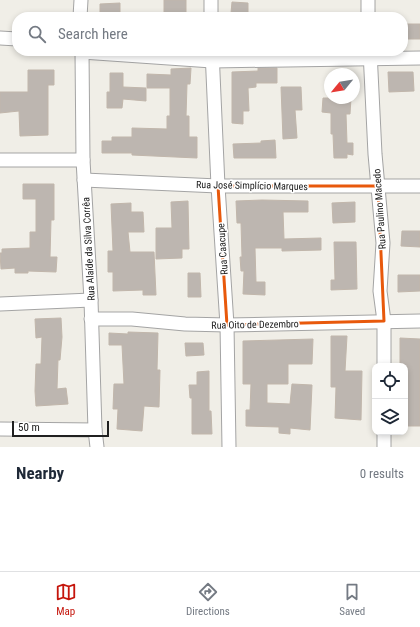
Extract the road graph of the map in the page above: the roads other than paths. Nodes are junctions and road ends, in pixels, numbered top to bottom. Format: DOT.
graph roads {
  1 [pos="81,0"];
  2 [pos="211,0"];
  3 [pos="368,0"];
  4 [pos="80,12"];
  5 [pos="212,12"];
  6 [pos="368,12"];
  7 [pos="0,38"];
  8 [pos="12,38"];
  9 [pos="82,56"];
  10 [pos="212,56"];
  11 [pos="370,56"];
  12 [pos="387,56"];
  13 [pos="420,58"];
  14 [pos="0,160"];
  15 [pos="83,160"];
  16 [pos="84,180"];
  17 [pos="218,186"];
  18 [pos="378,186"];
  19 [pos="420,186"];
  20 [pos="91,300"];
  21 [pos="0,304"];
  22 [pos="91,319"];
  23 [pos="384,321"];
  24 [pos="420,321"];
  25 [pos="227,325"];
  26 [pos="384,363"];
  27 [pos="0,429"];
  28 [pos="95,430"];
  29 [pos="384,435"];
  30 [pos="97,447"];
  31 [pos="229,447"];
  32 [pos="384,447"];
  1 -- 4 [label="street"];
  2 -- 5 [label="street"];
  3 -- 6 [label="street"];
  7 -- 8 [label="street"];
  9 -- 15 [label="street, Rua Alaíde da Silva Corrêa"];
  10 -- 17 [label="street, Rua Caacupe"];
  11 -- 18 [label="street, Rua Paulino Macedo"];
  12 -- 13 [label="street"];
  14 -- 15 [label="street"];
  15 -- 16 [label="street, Rua Alaíde da Silva Corrêa"];
  16 -- 17 [label="street, Rua José Simplício Marques"];
  16 -- 20 [label="street, Rua Alaíde da Silva Corrêa"];
  17 -- 18 [label="street, Rua José Simplício Marques"];
  17 -- 25 [label="street, Rua Caacupe"];
  18 -- 19 [label="street, Rua José Simplício Marques"];
  18 -- 23 [label="street, Rua Paulino Macedo"];
  20 -- 21 [label="street"];
  20 -- 22 [label="street, Rua Alaíde da Silva Corrêa"];
  22 -- 25 [label="street, Rua Oito de Dezembro"];
  22 -- 28 [label="street, Rua Alaíde da Silva Corrêa"];
  23 -- 24 [label="street, Rua Oito de Dezembro"];
  23 -- 25 [label="street, Rua Oito de Dezembro"];
  23 -- 26 [label="street, Rua Paulino Macedo"];
  25 -- 31 [label="street, Rua Caacupe"];
  27 -- 28 [label="street"];
  28 -- 30 [label="street, Rua Alaíde da Silva Corrêa"];
  29 -- 32 [label="street"];
}
